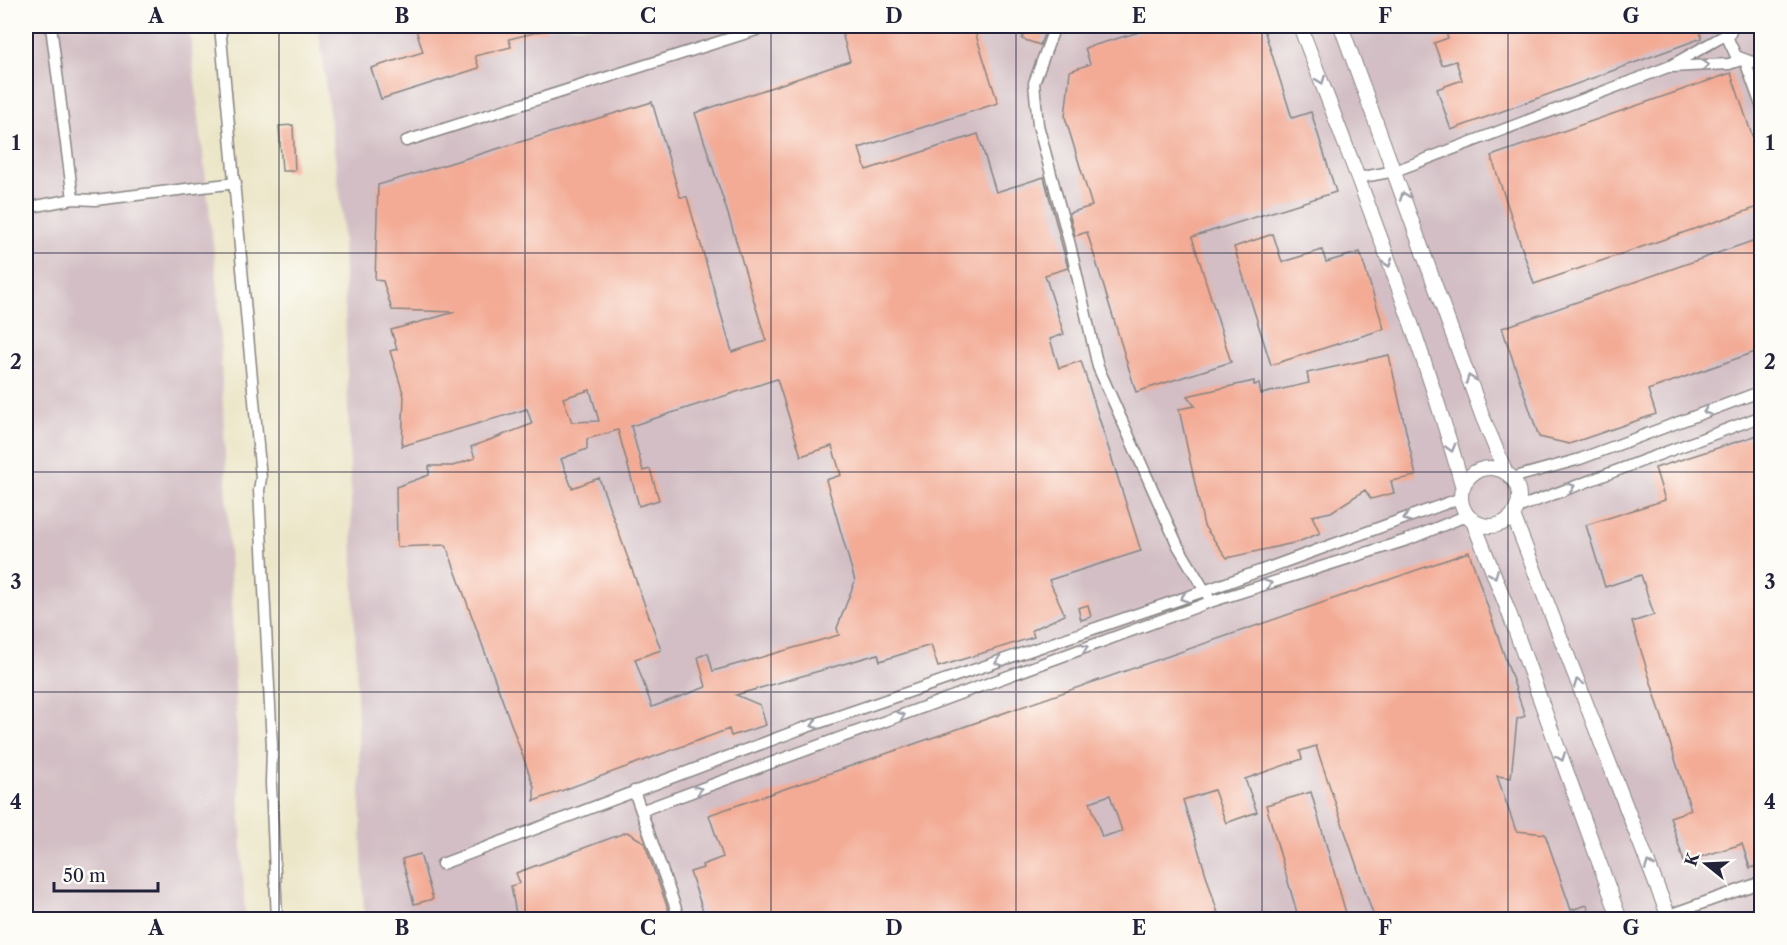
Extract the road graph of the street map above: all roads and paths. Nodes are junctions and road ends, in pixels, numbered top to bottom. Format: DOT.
graph roads {
  1 [pos="51,26"];
  2 [pos="220,26"];
  3 [pos="769,26"];
  4 [pos="1055,26"];
  5 [pos="1300,26"];
  6 [pos="1341,26"];
  7 [pos="1731,29"];
  8 [pos="1761,60"];
  9 [pos="1743,61"];
  10 [pos="1668,67"];
  11 [pos="1761,108"];
  12 [pos="406,141"];
  13 [pos="1395,171"];
  14 [pos="1358,178"];
  15 [pos="236,183"];
  16 [pos="73,199"];
  17 [pos="26,208"];
  18 [pos="1761,391"];
  19 [pos="1761,416"];
  20 [pos="1509,475"];
  21 [pos="1462,493"];
  22 [pos="1515,511"];
  23 [pos="1470,517"];
  24 [pos="1207,590"];
  25 [pos="1210,602"];
  26 [pos="634,791"];
  27 [pos="643,810"];
  28 [pos="442,864"];
  29 [pos="1761,882"];
  30 [pos="1669,917"];
  31 [pos="277,920"];
  32 [pos="680,920"];
  33 [pos="1620,920"];
  34 [pos="1655,920"];
  1 -- 16 [label="street"];
  2 -- 15 [label="street"];
  3 -- 12 [label="street"];
  4 -- 24 [label="street"];
  5 -- 14 [label="street, one-way"];
  6 -- 13 [label="street"];
  7 -- 9 [label="street"];
  7 -- 10 [label="street"];
  8 -- 9 [label="street"];
  10 -- 9 [label="street, one-way"];
  9 -- 11 [label="street"];
  10 -- 13 [label="street"];
  13 -- 14 [label="street"];
  20 -- 13 [label="street, one-way"];
  14 -- 21 [label="street, one-way"];
  15 -- 16 [label="street"];
  15 -- 31 [label="street"];
  16 -- 17 [label="street"];
  18 -- 20 [label="street, one-way"];
  22 -- 19 [label="street, one-way"];
  20 -- 21 [label="street"];
  20 -- 22 [label="street"];
  21 -- 23 [label="street"];
  21 -- 24 [label="street, one-way"];
  22 -- 23 [label="street"];
  30 -- 22 [label="street, one-way"];
  25 -- 23 [label="street, one-way"];
  23 -- 33 [label="street, one-way"];
  24 -- 25 [label="street"];
  24 -- 26 [label="street, one-way"];
  27 -- 25 [label="street, one-way"];
  26 -- 27 [label="street"];
  26 -- 28 [label="street"];
  27 -- 32 [label="street"];
  29 -- 30 [label="street"];
  30 -- 34 [label="street"];
}
